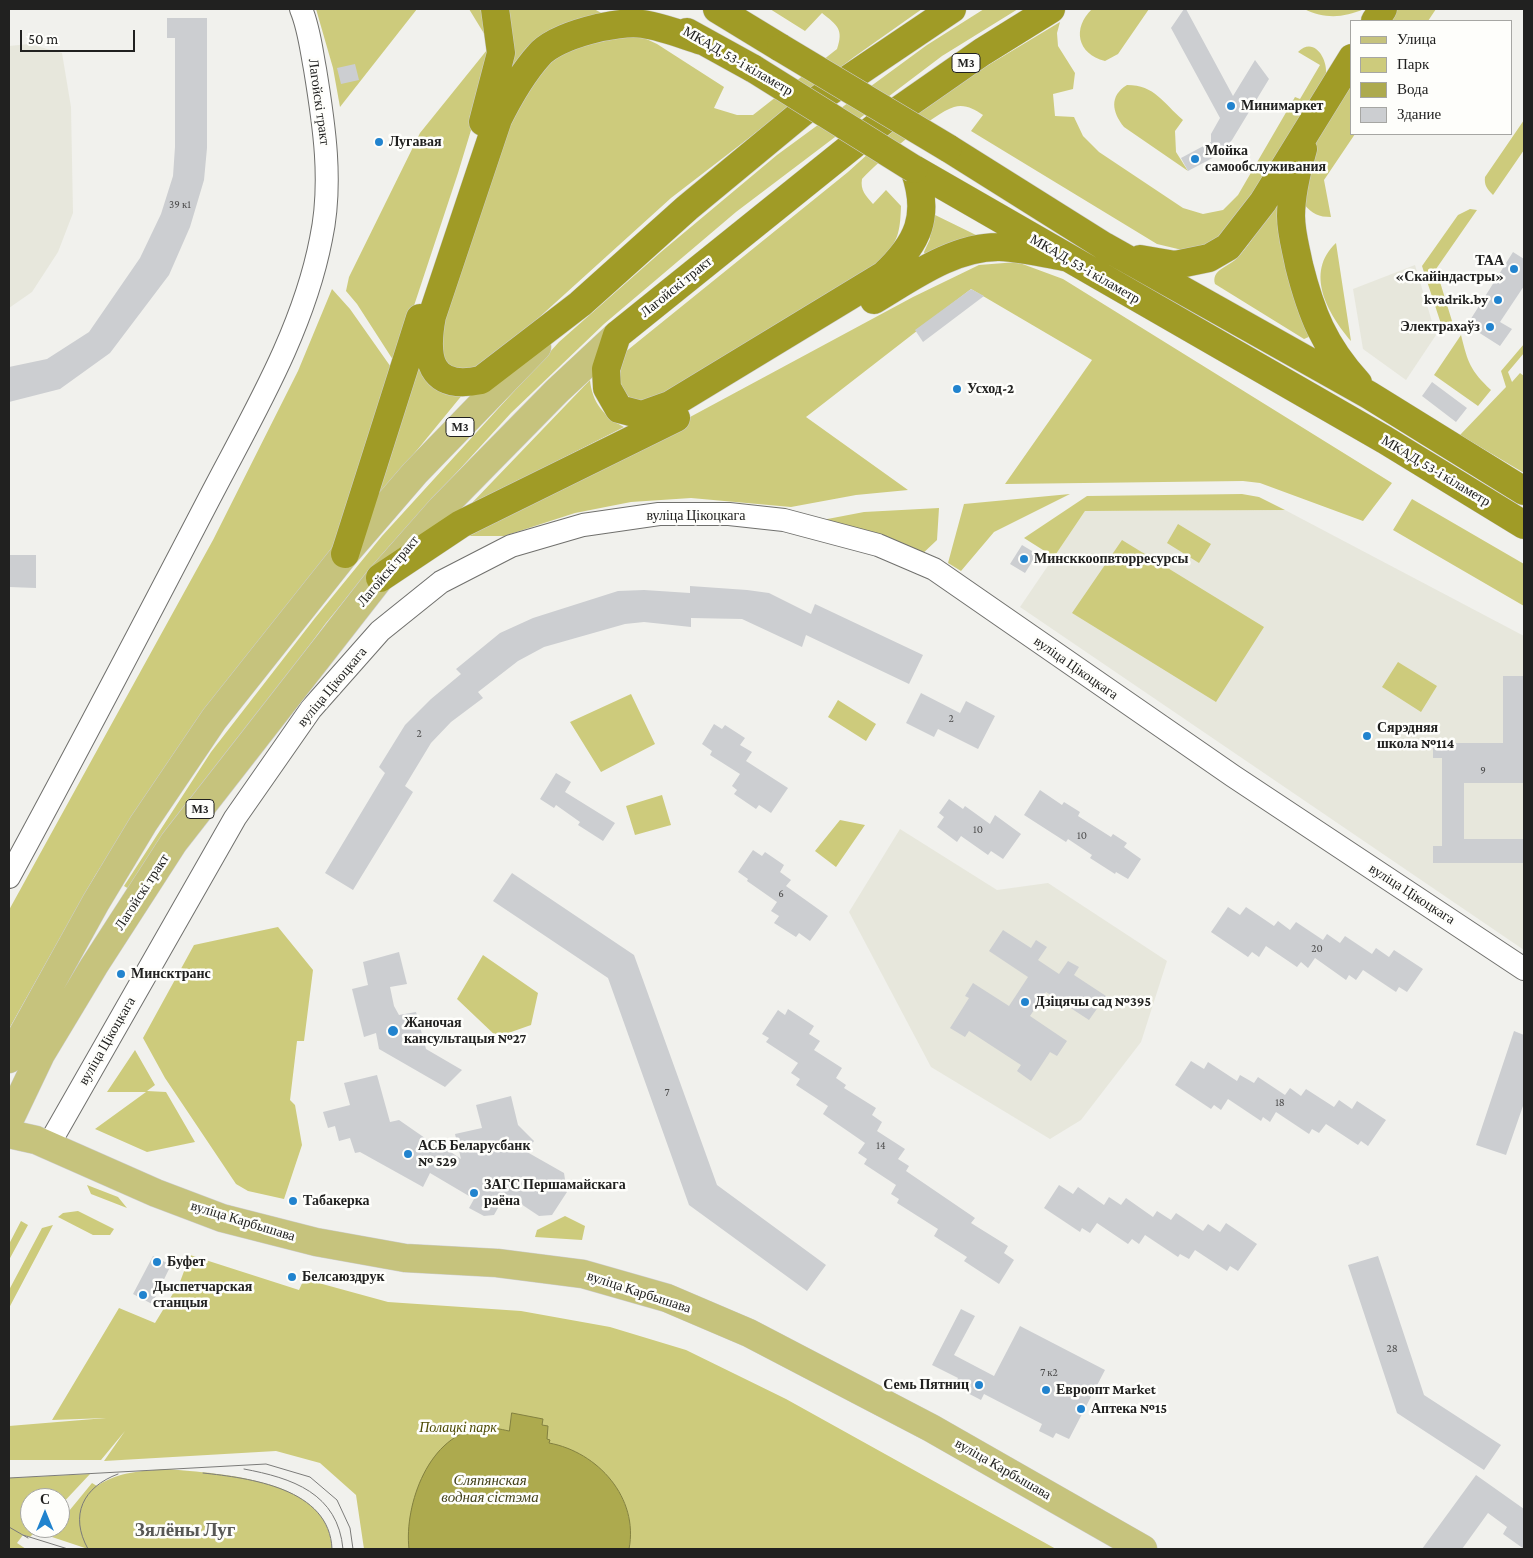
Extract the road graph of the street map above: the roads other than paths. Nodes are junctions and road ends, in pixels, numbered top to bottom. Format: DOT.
graph roads {
  1 [pos="301,9"];
  2 [pos="495,9"];
  3 [pos="648,9"];
  4 [pos="717,9"];
  5 [pos="733,9"];
  6 [pos="952,9"];
  7 [pos="1052,9"];
  8 [pos="1383,9"];
  9 [pos="1376,20"];
  10 [pos="756,32"];
  11 [pos="702,41"];
  12 [pos="1350,61"];
  13 [pos="1311,122"];
  14 [pos="914,169"];
  15 [pos="1104,246"];
  16 [pos="1064,257"];
  17 [pos="580,304"];
  18 [pos="617,335"];
  19 [pos="1369,395"];
  20 [pos="1524,491"];
  21 [pos="1524,525"];
  22 [pos="345,554"];
  23 [pos="380,578"];
  24 [pos="9,877"];
  25 [pos="1524,970"];
  26 [pos="9,1059"];
  27 [pos="10,1118"];
  28 [pos="42,1143"];
  29 [pos="1143,1549"];
  1 -- 24 [label="street, Лагойскі тракт"];
  2 -- 22 [label="highway"];
  3 -- 11 [label="highway, МКАД, 53-і кіламетр"];
  4 -- 10 [label="highway, МКАД, 53-і кіламетр"];
  5 -- 10 [label="highway"];
  6 -- 17 [label="highway, М3"];
  7 -- 18 [label="highway, Лагойскі тракт / М3"];
  8 -- 9 [label="highway"];
  10 -- 15 [label="highway, МКАД, 53-і кіламетр, bridge"];
  11 -- 14 [label="highway, МКАД, 53-і кіламетр, bridge"];
  11 -- 17 [label="highway"];
  12 -- 13 [label="highway"];
  13 -- 15 [label="highway"];
  13 -- 19 [label="highway"];
  14 -- 16 [label="highway, МКАД, 53-і кіламетр"];
  14 -- 18 [label="highway"];
  15 -- 19 [label="highway, МКАД, 53-і кіламетр"];
  16 -- 21 [label="highway, МКАД, 53-і кіламетр"];
  16 -- 23 [label="highway"];
  17 -- 22 [label="main road, М3"];
  18 -- 23 [label="main road, Лагойскі тракт / М3"];
  19 -- 20 [label="highway, МКАД, 53-і кіламетр"];
  22 -- 26 [label="main road, М3"];
  23 -- 27 [label="main road, Лагойскі тракт / М3"];
  25 -- 28 [label="street, вуліца Цікоцкага"];
  27 -- 28 [label="main road"];
  28 -- 29 [label="main road, вуліца Карбышава"];
}
